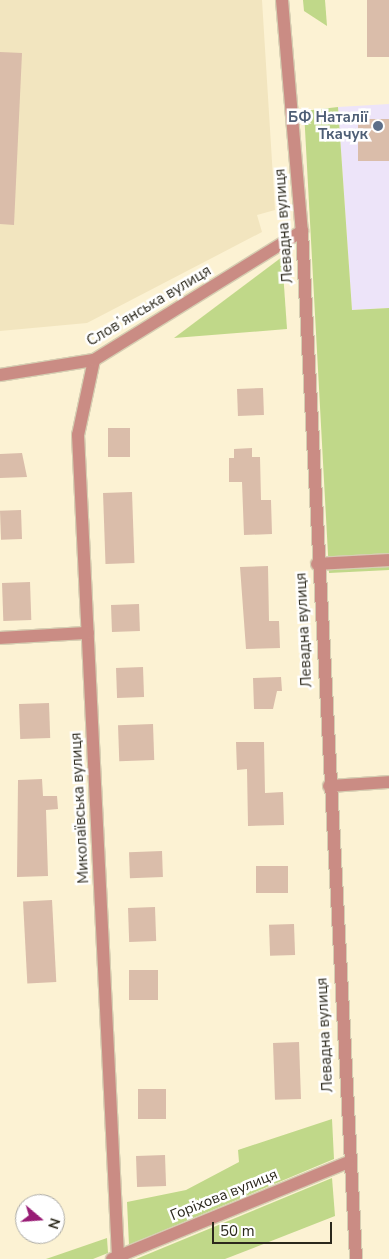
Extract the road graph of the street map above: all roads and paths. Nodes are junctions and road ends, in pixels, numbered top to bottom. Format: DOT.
graph roads {
  1 [pos="282,0"];
  2 [pos="302,231"];
  3 [pos="94,360"];
  4 [pos="0,375"];
  5 [pos="389,560"];
  6 [pos="317,564"];
  7 [pos="88,633"];
  8 [pos="0,638"];
  9 [pos="389,782"];
  10 [pos="329,786"];
  11 [pos="348,1162"];
  12 [pos="115,1258"];
  13 [pos="356,1259"];
  1 -- 2 [label="street, Левадна вулиця"];
  2 -- 3 [label="street, Словʼянська вулиця"];
  2 -- 6 [label="street, Левадна вулиця"];
  3 -- 4 [label="street, Словʼянська вулиця"];
  3 -- 7 [label="street, Миколаївська вулиця"];
  5 -- 6 [label="street"];
  6 -- 10 [label="street, Левадна вулиця"];
  7 -- 8 [label="street"];
  7 -- 12 [label="street, Миколаївська вулиця"];
  9 -- 10 [label="street"];
  10 -- 11 [label="street, Левадна вулиця"];
  11 -- 12 [label="street, Горіхова вулиця"];
  11 -- 13 [label="street, Левадна вулиця"];
}
